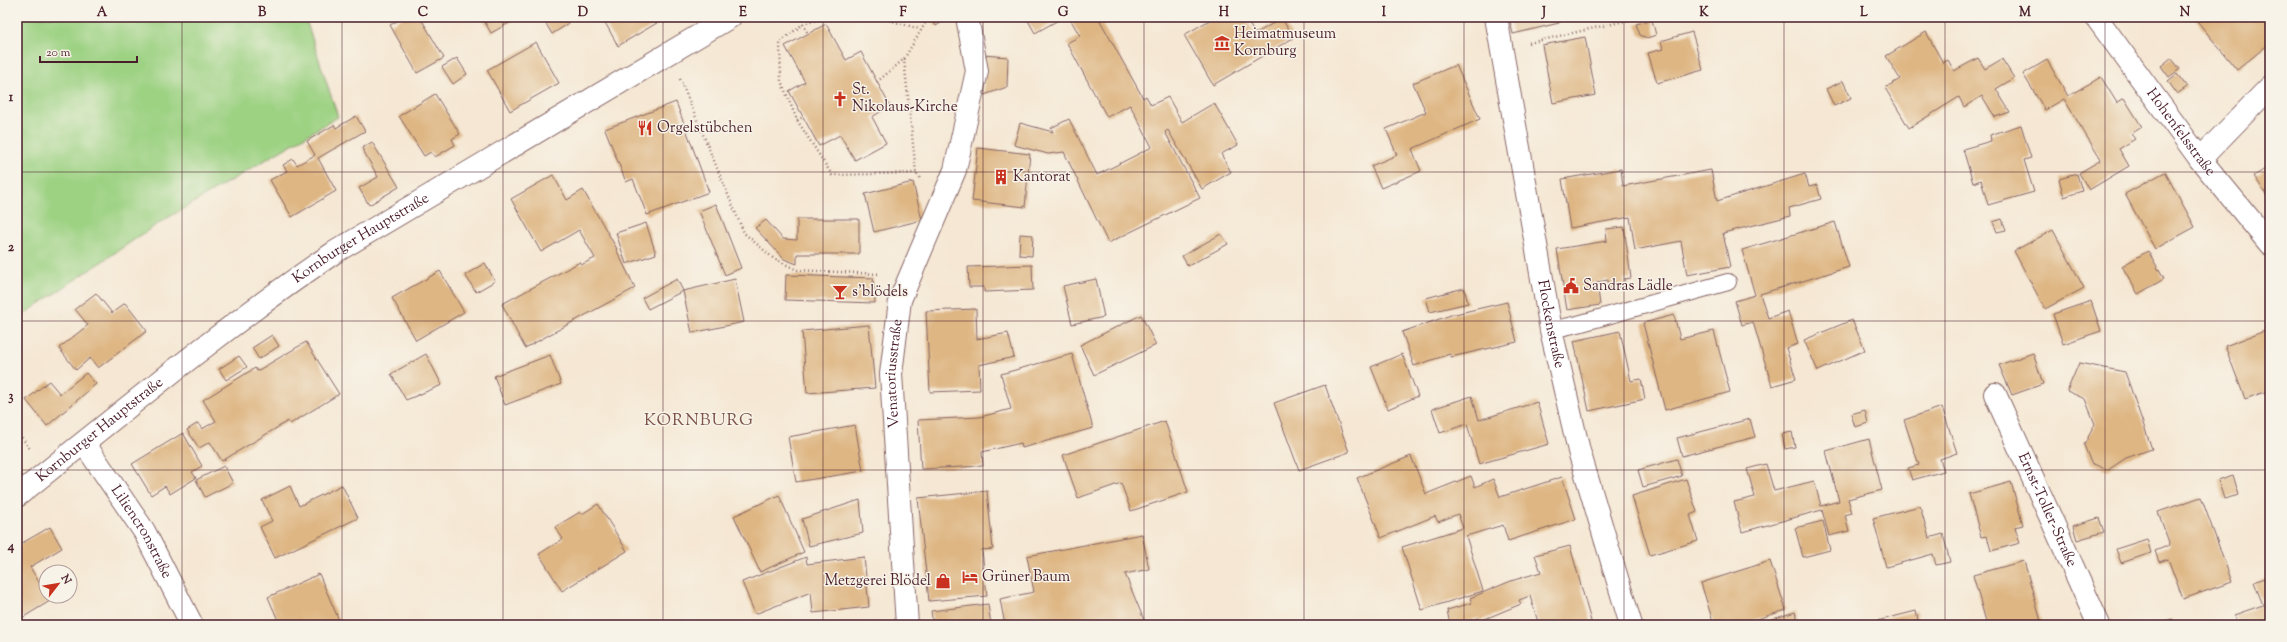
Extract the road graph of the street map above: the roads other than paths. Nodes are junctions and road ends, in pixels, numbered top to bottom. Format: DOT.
graph roads {
  1 [pos="730,17"];
  2 [pos="968,17"];
  3 [pos="1496,17"];
  4 [pos="2096,17"];
  5 [pos="2270,88"];
  6 [pos="2200,159"];
  7 [pos="2270,244"];
  8 [pos="1728,282"];
  9 [pos="1551,330"];
  10 [pos="1995,394"];
  11 [pos="84,443"];
  12 [pos="17,496"];
  13 [pos="192,625"];
  14 [pos="907,625"];
  15 [pos="1631,625"];
  16 [pos="2099,625"];
  1 -- 11 [label="street, Kornburger Hauptstraße"];
  2 -- 14 [label="street, Venatoriusstraße"];
  3 -- 9 [label="street, Flockenstraße"];
  4 -- 6 [label="street, Hohenfelsstraße"];
  5 -- 6 [label="street"];
  6 -- 7 [label="street, Hohenfelsstraße"];
  8 -- 9 [label="lane"];
  9 -- 15 [label="street, Flockenstraße"];
  10 -- 16 [label="street, Ernst-Toller-Straße"];
  11 -- 12 [label="street, Kornburger Hauptstraße"];
  11 -- 13 [label="street, Liliencronstraße"];
}
